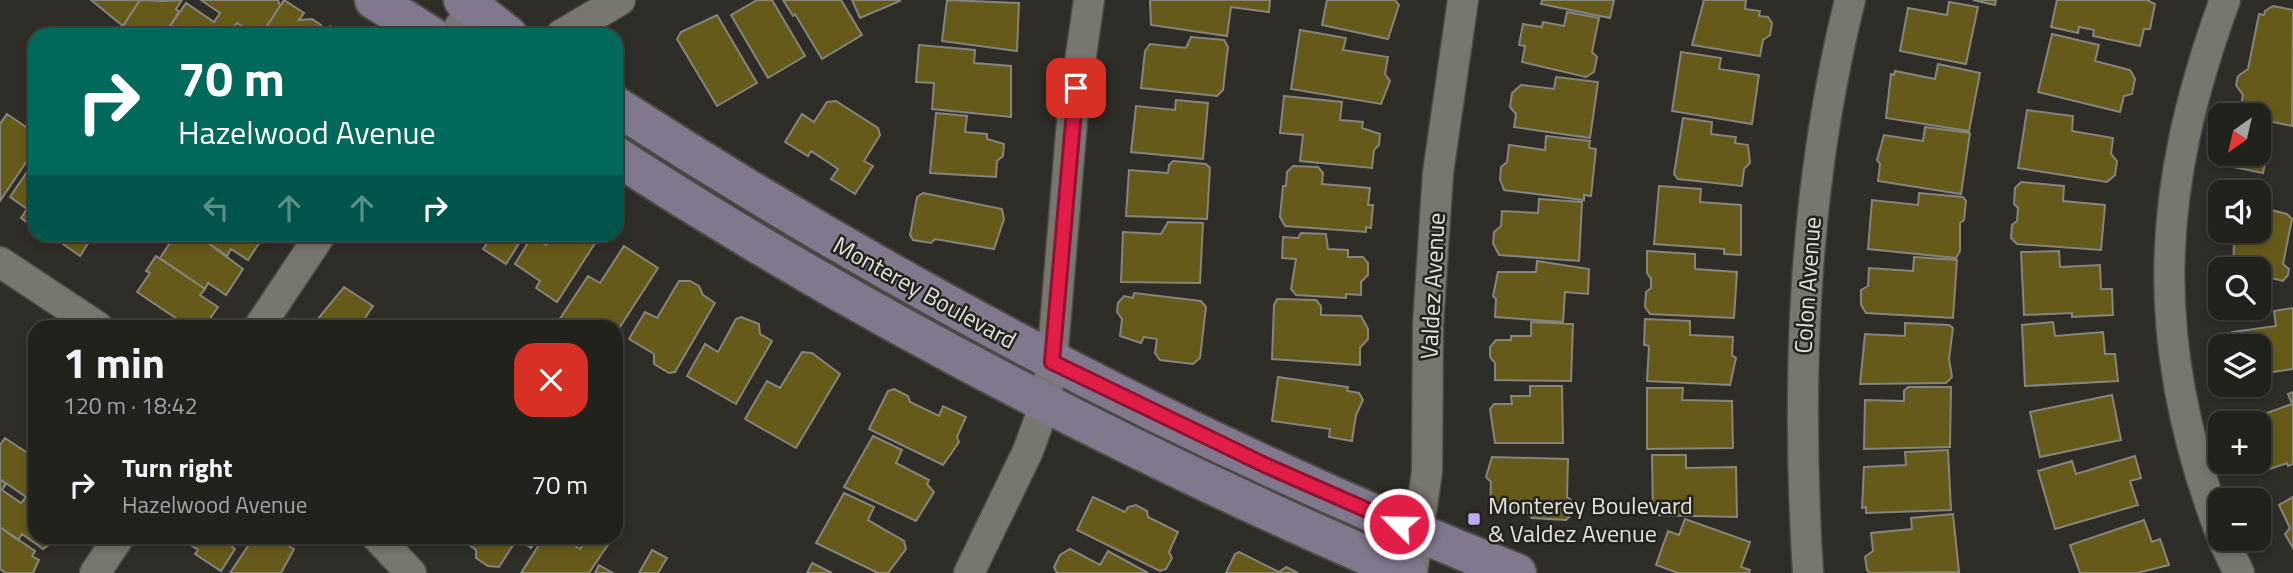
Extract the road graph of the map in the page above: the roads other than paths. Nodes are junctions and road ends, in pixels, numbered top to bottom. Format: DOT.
graph roads {
  1 [pos="374,0"];
  2 [pos="620,0"];
  3 [pos="1089,0"];
  4 [pos="1463,0"];
  5 [pos="1850,0"];
  6 [pos="2225,0"];
  7 [pos="467,11"];
  8 [pos="419,28"];
  9 [pos="496,28"];
  10 [pos="573,28"];
  11 [pos="623,110"];
  12 [pos="623,160"];
  13 [pos="316,242"];
  14 [pos="0,262"];
  15 [pos="87,320"];
  16 [pos="265,320"];
  17 [pos="1052,362"];
  18 [pos="1045,404"];
  19 [pos="2208,500"];
  20 [pos="1420,533"];
  21 [pos="114,544"];
  22 [pos="384,544"];
  23 [pos="2229,551"];
  24 [pos="95,573"];
  25 [pos="411,573"];
  26 [pos="969,573"];
  27 [pos="1410,573"];
  28 [pos="1517,573"];
  29 [pos="1808,573"];
  30 [pos="2239,573"];
  1 -- 8 [label="main road"];
  2 -- 10 [label="street"];
  3 -- 17 [label="street"];
  4 -- 20 [label="street, Valdez Avenue"];
  5 -- 29 [label="street, Colon Avenue"];
  6 -- 19 [label="street"];
  7 -- 9 [label="main road"];
  11 -- 17 [label="main road, Monterey Boulevard"];
  12 -- 18 [label="main road, Monterey Boulevard"];
  13 -- 16 [label="street"];
  14 -- 15 [label="street"];
  17 -- 18 [label="street"];
  17 -- 20 [label="main road, Monterey Boulevard"];
  18 -- 26 [label="street"];
  18 -- 27 [label="main road, Monterey Boulevard"];
  20 -- 27 [label="street, Valdez Avenue"];
  20 -- 28 [label="main road, Monterey Boulevard"];
  21 -- 24 [label="street"];
  22 -- 25 [label="street"];
  23 -- 30 [label="street"];
}
